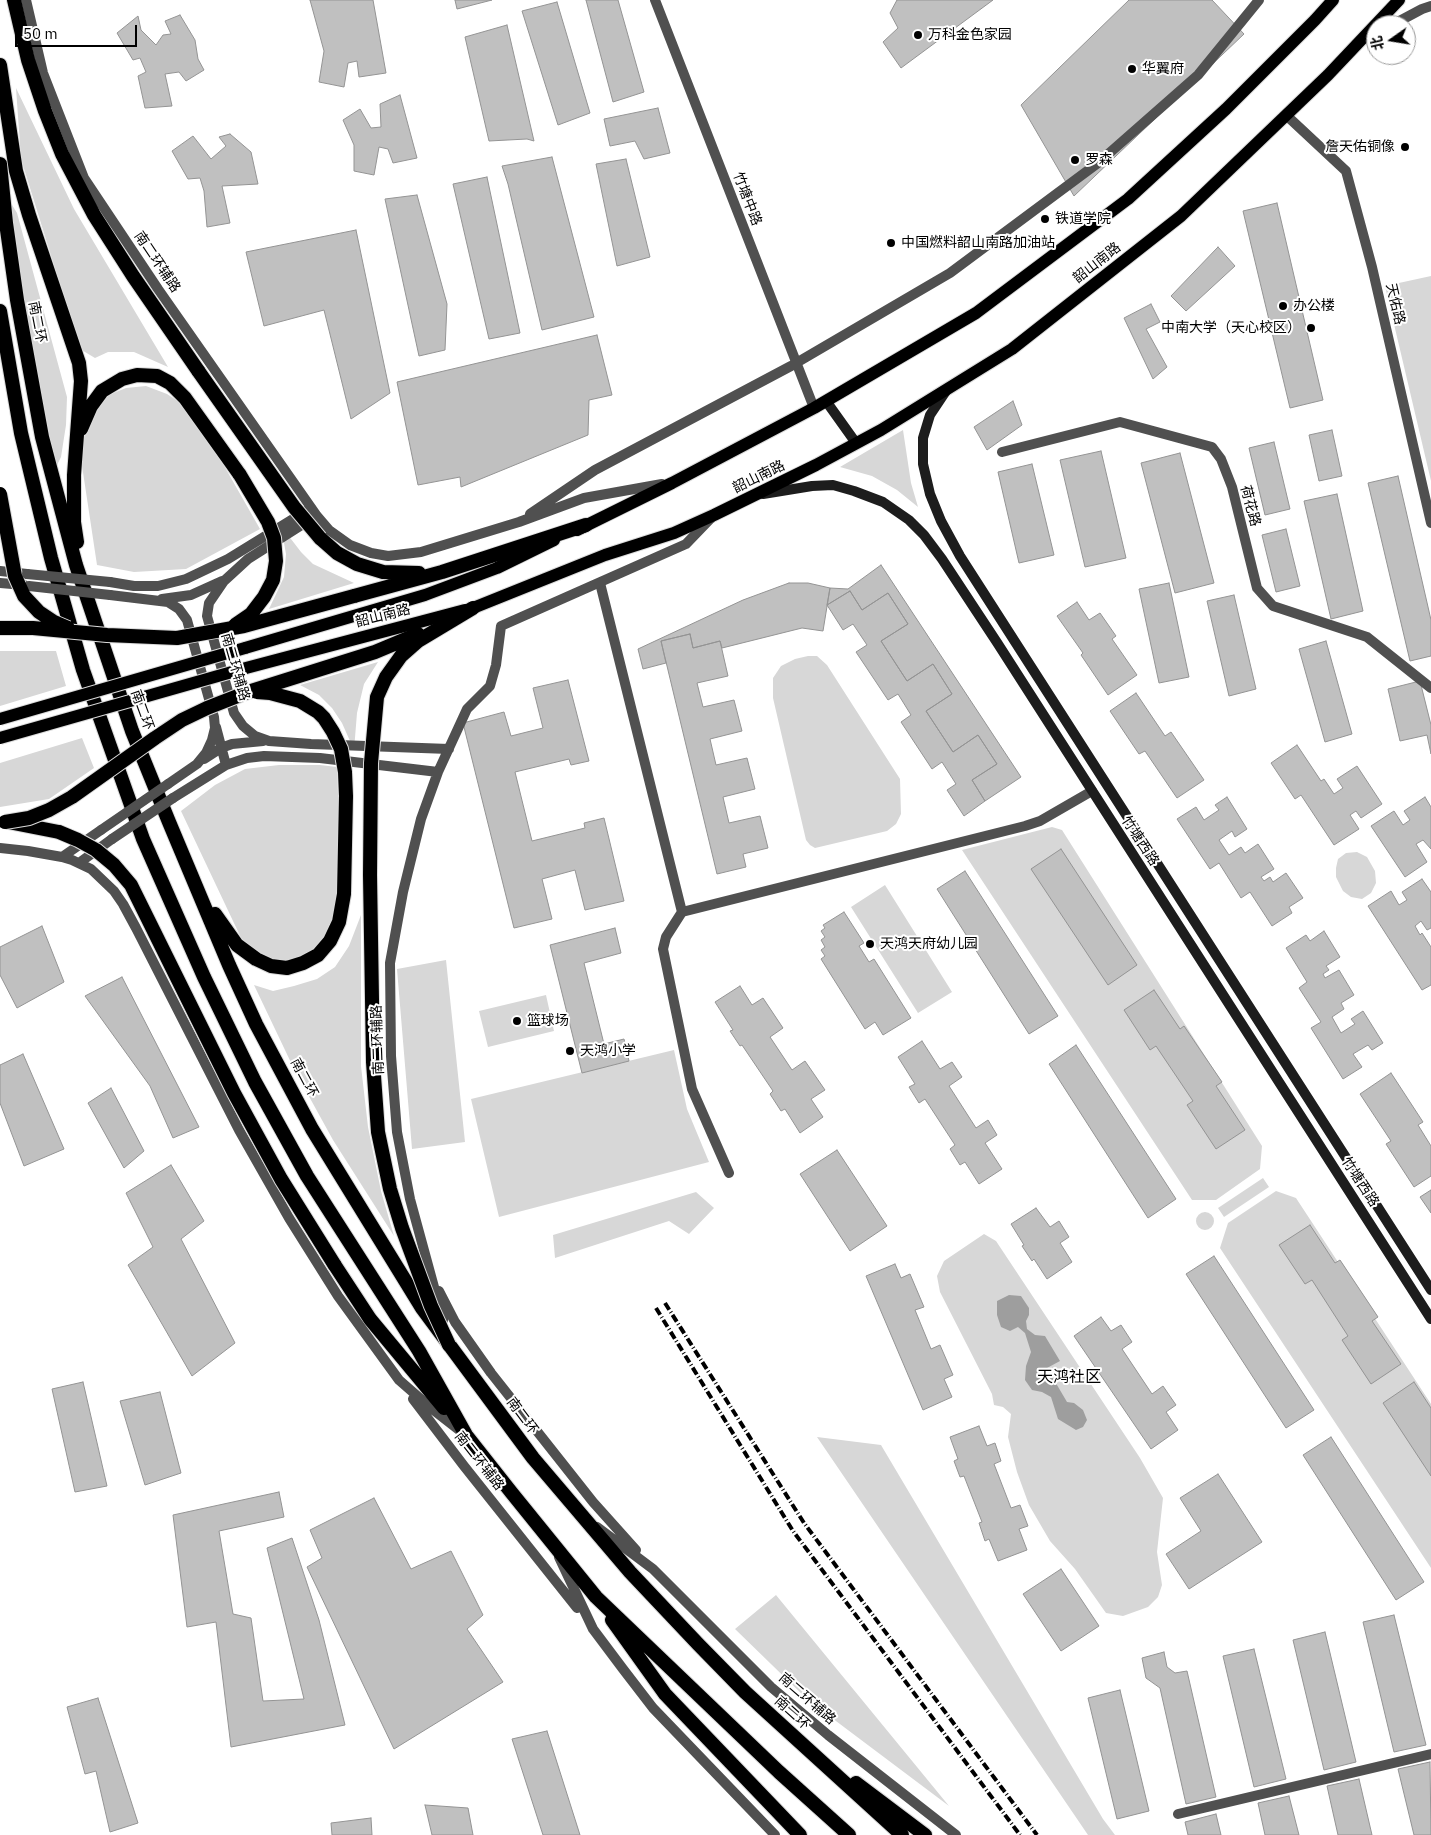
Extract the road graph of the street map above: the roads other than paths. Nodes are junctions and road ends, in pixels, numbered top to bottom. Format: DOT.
graph roads {
  1 [pos="14,0"];
  2 [pos="26,0"];
  3 [pos="655,0"];
  4 [pos="1259,0"];
  5 [pos="1333,0"];
  6 [pos="1398,0"];
  7 [pos="1431,6"];
  8 [pos="1412,15"];
  9 [pos="1366,39"];
  10 [pos="1360,42"];
  11 [pos="0,65"];
  12 [pos="1286,115"];
  13 [pos="0,164"];
  14 [pos="0,311"];
  15 [pos="797,363"];
  16 [pos="946,391"];
  17 [pos="826,401"];
  18 [pos="814,408"];
  19 [pos="77,437"];
  20 [pos="856,443"];
  21 [pos="1002,452"];
  22 [pos="672,483"];
  23 [pos="0,494"];
  24 [pos="755,495"];
  25 [pos="314,512"];
  26 [pos="714,515"];
  27 [pos="519,522"];
  28 [pos="1431,523"];
  29 [pos="586,525"];
  30 [pos="0,571"];
  31 [pos="442,572"];
  32 [pos="230,575"];
  33 [pos="196,576"];
  34 [pos="0,583"];
  35 [pos="176,583"];
  36 [pos="600,583"];
  37 [pos="200,592"];
  38 [pos="180,597"];
  39 [pos="151,599"];
  40 [pos="473,608"];
  41 [pos="92,614"];
  42 [pos="206,616"];
  43 [pos="186,620"];
  44 [pos="0,628"];
  45 [pos="78,632"];
  46 [pos="219,632"];
  47 [pos="1431,688"];
  48 [pos="248,692"];
  49 [pos="234,713"];
  50 [pos="214,717"];
  51 [pos="0,718"];
  52 [pos="0,738"];
  53 [pos="269,741"];
  54 [pos="242,742"];
  55 [pos="221,748"];
  56 [pos="449,749"];
  57 [pos="247,758"];
  58 [pos="197,764"];
  59 [pos="226,765"];
  60 [pos="438,772"];
  61 [pos="1092,791"];
  62 [pos="2,821"];
  63 [pos="0,848"];
  64 [pos="62,857"];
  65 [pos="79,863"];
  66 [pos="195,884"];
  67 [pos="682,912"];
  68 [pos="729,1173"];
  69 [pos="430,1274"];
  70 [pos="1431,1290"];
  71 [pos="1431,1319"];
  72 [pos="449,1345"];
  73 [pos="399,1380"];
  74 [pos="466,1435"];
  75 [pos="584,1518"];
  76 [pos="552,1543"];
  77 [pos="653,1569"];
  78 [pos="596,1597"];
  79 [pos="593,1629"];
  80 [pos="798,1740"];
  81 [pos="1431,1754"];
  82 [pos="1178,1814"];
  83 [pos="775,1835"];
  84 [pos="800,1835"];
  85 [pos="849,1835"];
  86 [pos="902,1835"];
  87 [pos="925,1835"];
  88 [pos="956,1835"];
  1 -- 31 [label="highway, bridge"];
  2 -- 25 [label="street, 南二环辅路"];
  3 -- 15 [label="street, 竹塘中路"];
  4 -- 15 [label="street"];
  5 -- 17 [label="main road, 韶山南路"];
  6 -- 10 [label="main road, 韶山南路"];
  7 -- 8 [label="street"];
  9 -- 10 [label="street"];
  10 -- 12 [label="main road, 韶山南路"];
  11 -- 19 [label="highway"];
  12 -- 16 [label="main road, 韶山南路"];
  12 -- 28 [label="street, 天佑路"];
  13 -- 41 [label="highway, 南二环"];
  14 -- 74 [label="highway"];
  15 -- 18 [label="street, 竹塘中路"];
  15 -- 27 [label="street"];
  16 -- 20 [label="main road, 韶山南路"];
  16 -- 70 [label="main road, 竹塘西路"];
  17 -- 18 [label="main road, 韶山南路"];
  17 -- 20 [label="main road"];
  18 -- 22 [label="main road, 韶山南路"];
  19 -- 41 [label="highway"];
  19 -- 46 [label="highway, bridge"];
  20 -- 24 [label="main road, 韶山南路"];
  21 -- 47 [label="street, 荷花路"];
  22 -- 27 [label="street"];
  22 -- 29 [label="main road, 韶山南路"];
  23 -- 45 [label="highway, bridge"];
  24 -- 26 [label="main road, 韶山南路"];
  24 -- 61 [label="main road, 竹塘西路"];
  25 -- 27 [label="street, 南二环辅路"];
  25 -- 32 [label="street"];
  25 -- 33 [label="street"];
  26 -- 36 [label="street"];
  26 -- 40 [label="main road, 韶山南路"];
  29 -- 31 [label="highway"];
  29 -- 51 [label="main road, 韶山南路, bridge"];
  30 -- 35 [label="street, bridge"];
  31 -- 46 [label="highway, bridge"];
  32 -- 37 [label="street"];
  32 -- 42 [label="street"];
  33 -- 35 [label="street"];
  33 -- 37 [label="street, 南二环辅路"];
  34 -- 39 [label="street, bridge"];
  35 -- 38 [label="street"];
  36 -- 56 [label="street"];
  36 -- 67 [label="street"];
  37 -- 38 [label="street"];
  37 -- 42 [label="street, 南二环辅路"];
  38 -- 39 [label="street"];
  38 -- 43 [label="street"];
  39 -- 43 [label="street"];
  40 -- 48 [label="highway, bridge"];
  40 -- 52 [label="main road, 韶山南路, bridge"];
  40 -- 72 [label="highway, bridge"];
  41 -- 66 [label="highway, 南二环"];
  42 -- 49 [label="street, 南二环辅路"];
  43 -- 50 [label="street"];
  44 -- 45 [label="highway, bridge"];
  45 -- 46 [label="highway, bridge"];
  48 -- 62 [label="highway, bridge"];
  48 -- 66 [label="highway, bridge"];
  49 -- 53 [label="street, 南二环辅路"];
  49 -- 54 [label="street"];
  50 -- 55 [label="street"];
  50 -- 58 [label="street"];
  53 -- 54 [label="street"];
  53 -- 56 [label="street, 南二环辅路"];
  54 -- 55 [label="street"];
  54 -- 57 [label="street"];
  55 -- 58 [label="street"];
  55 -- 59 [label="street"];
  56 -- 60 [label="street, 南二环辅路"];
  57 -- 59 [label="street"];
  57 -- 60 [label="street"];
  58 -- 64 [label="street, bridge"];
  59 -- 65 [label="street, bridge"];
  60 -- 69 [label="street, 南二环辅路"];
  61 -- 67 [label="street"];
  61 -- 71 [label="main road, 竹塘西路"];
  62 -- 74 [label="highway, bridge"];
  63 -- 64 [label="street, 南二环辅路"];
  64 -- 65 [label="street, 南二环辅路"];
  65 -- 73 [label="street, 南二环辅路"];
  66 -- 72 [label="highway, 南二环"];
  67 -- 68 [label="street"];
  69 -- 72 [label="street, 南二环辅路"];
  69 -- 77 [label="street, 南二环辅路"];
  72 -- 75 [label="highway, 南二环"];
  73 -- 74 [label="street, 南二环辅路"];
  73 -- 79 [label="street, 南二环辅路"];
  74 -- 76 [label="highway"];
  75 -- 77 [label="street, 南二环辅路"];
  75 -- 80 [label="highway, 南二环"];
  76 -- 78 [label="highway"];
  76 -- 79 [label="street, 南二环辅路"];
  77 -- 88 [label="street, 南二环辅路"];
  78 -- 84 [label="highway"];
  78 -- 85 [label="highway"];
  79 -- 83 [label="street, 南二环辅路"];
  80 -- 86 [label="highway, 南二环"];
  80 -- 87 [label="highway"];
  81 -- 82 [label="street"];
}
